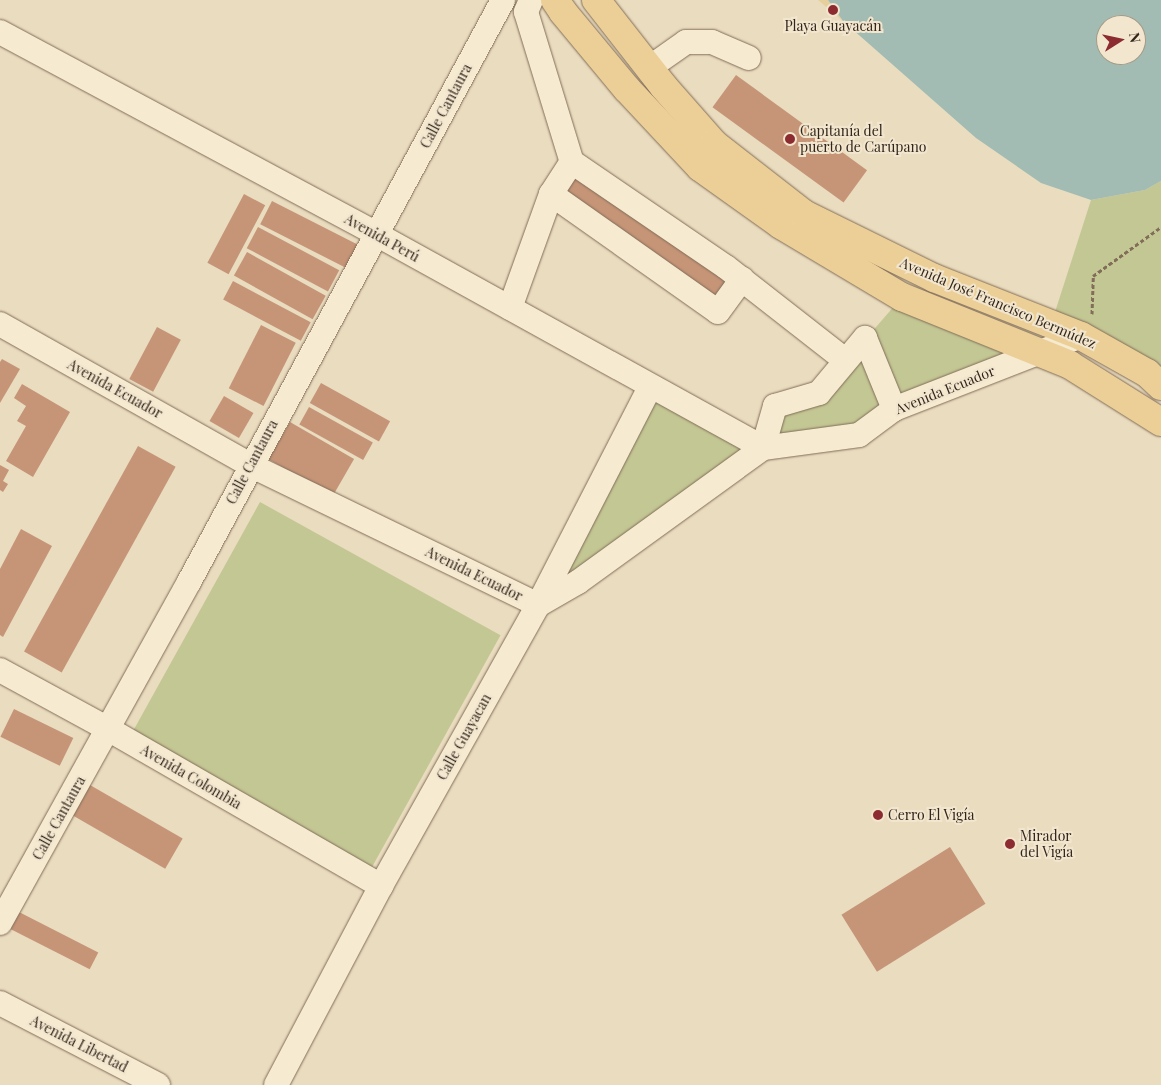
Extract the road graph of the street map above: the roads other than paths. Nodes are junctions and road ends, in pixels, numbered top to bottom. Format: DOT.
graph roads {
  1 [pos="503,0"];
  2 [pos="531,0"];
  3 [pos="556,0"];
  4 [pos="596,0"];
  5 [pos="0,32"];
  6 [pos="749,58"];
  7 [pos="649,68"];
  8 [pos="572,162"];
  9 [pos="551,194"];
  10 [pos="376,234"];
  11 [pos="742,278"];
  12 [pos="510,308"];
  13 [pos="0,324"];
  14 [pos="1081,336"];
  15 [pos="1039,352"];
  16 [pos="845,360"];
  17 [pos="1161,386"];
  18 [pos="650,387"];
  19 [pos="894,410"];
  20 [pos="1161,422"];
  21 [pos="763,448"];
  22 [pos="250,465"];
  23 [pos="538,605"];
  24 [pos="0,670"];
  25 [pos="108,728"];
  26 [pos="381,886"];
  27 [pos="0,923"];
  28 [pos="0,1003"];
  29 [pos="158,1085"];
  30 [pos="276,1085"];
  1 -- 10 [label="street, Calle Cantaura"];
  2 -- 8 [label="street"];
  3 -- 15 [label="main road, Avenida José Francisco Bermúdez"];
  4 -- 7 [label="main road, Avenida José Francisco Bermúdez"];
  5 -- 10 [label="street, Avenida Perú"];
  6 -- 7 [label="street"];
  7 -- 14 [label="main road, Avenida José Francisco Bermúdez"];
  8 -- 9 [label="street"];
  8 -- 11 [label="street"];
  9 -- 11 [label="street"];
  9 -- 12 [label="street"];
  10 -- 12 [label="street, Avenida Perú"];
  10 -- 22 [label="street, Calle Cantaura"];
  11 -- 16 [label="street"];
  12 -- 18 [label="street, Avenida Perú"];
  13 -- 22 [label="street, Avenida Ecuador"];
  14 -- 15 [label="street, Avenida Ecuador"];
  14 -- 17 [label="main road, Avenida José Francisco Bermúdez"];
  15 -- 19 [label="street, Avenida Ecuador"];
  15 -- 20 [label="main road, Avenida José Francisco Bermúdez"];
  16 -- 19 [label="street"];
  16 -- 21 [label="street"];
  18 -- 21 [label="street, Avenida Perú"];
  18 -- 23 [label="street, Calle Guayacan"];
  19 -- 21 [label="street, Avenida Ecuador"];
  21 -- 23 [label="street, Avenida Ecuador"];
  22 -- 23 [label="street, Avenida Ecuador"];
  22 -- 25 [label="street, Calle Cantaura"];
  23 -- 26 [label="street, Calle Guayacan"];
  24 -- 25 [label="street, Avenida Colombia"];
  25 -- 26 [label="street, Avenida Colombia"];
  25 -- 27 [label="street, Calle Cantaura"];
  26 -- 30 [label="street, Calle Guayacan"];
  28 -- 29 [label="street, Avenida Libertad"];
}
